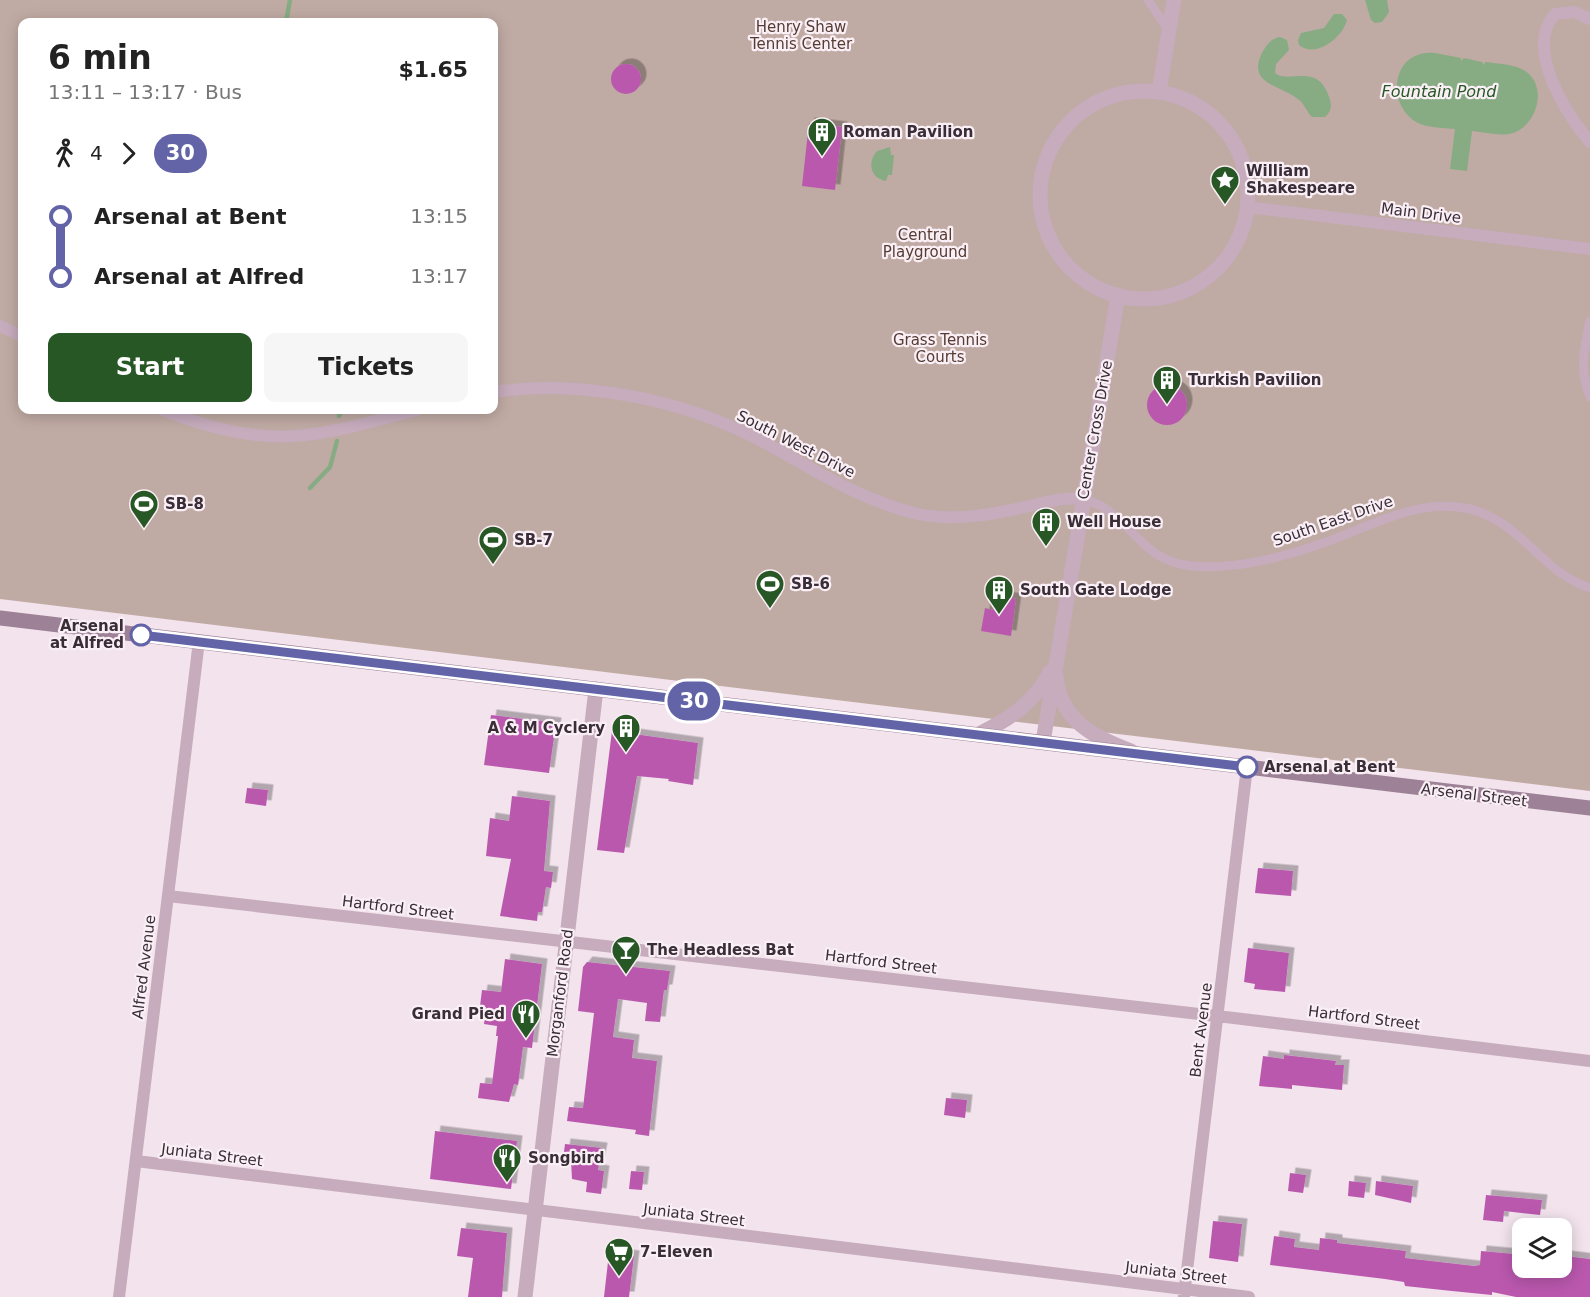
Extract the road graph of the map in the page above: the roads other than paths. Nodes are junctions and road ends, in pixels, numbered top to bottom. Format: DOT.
graph roads {
  1 [pos="1148,0"];
  2 [pos="1174,0"];
  3 [pos="1590,19"];
  4 [pos="1169,31"];
  5 [pos="1159,92"];
  6 [pos="1590,142"];
  7 [pos="1248,207"];
  8 [pos="1590,249"];
  9 [pos="1118,296"];
  10 [pos="1590,321"];
  11 [pos="0,326"];
  12 [pos="18,334"];
  13 [pos="498,392"];
  14 [pos="1590,397"];
  15 [pos="176,414"];
  16 [pos="401,414"];
  17 [pos="1083,498"];
  18 [pos="1590,588"];
  19 [pos="0,618"];
  20 [pos="199,642"];
  21 [pos="1054,664"];
  22 [pos="596,690"];
  23 [pos="979,734"];
  24 [pos="1043,742"];
  25 [pos="1140,754"];
  26 [pos="1247,767"];
  27 [pos="1590,808"];
  28 [pos="168,896"];
  29 [pos="566,941"];
  30 [pos="1219,1016"];
  31 [pos="1590,1061"];
  32 [pos="136,1161"];
  33 [pos="535,1210"];
  34 [pos="1184,1293"];
  35 [pos="119,1297"];
  36 [pos="525,1297"];
  37 [pos="1249,1297"];
  1 -- 4 [label="street"];
  2 -- 4 [label="street"];
  3 -- 6 [label="street"];
  4 -- 5 [label="street"];
  5 -- 7 [label="street"];
  5 -- 9 [label="street"];
  7 -- 8 [label="street, Main Drive"];
  7 -- 9 [label="street"];
  9 -- 17 [label="street, Center Cross Drive"];
  10 -- 14 [label="street"];
  11 -- 12 [label="street"];
  13 -- 17 [label="street, South West Drive"];
  15 -- 16 [label="street"];
  17 -- 18 [label="street, South East Drive"];
  17 -- 21 [label="street, Center Cross Drive"];
  19 -- 20 [label="main road, Arsenal Street"];
  20 -- 22 [label="main road, Arsenal Street"];
  20 -- 28 [label="street, Alfred Avenue"];
  21 -- 23 [label="street"];
  21 -- 24 [label="street, Center Cross Drive"];
  21 -- 25 [label="street"];
  22 -- 23 [label="main road, Arsenal Street"];
  22 -- 29 [label="street, Morganford Road"];
  23 -- 24 [label="main road, Arsenal Street"];
  24 -- 25 [label="main road, Arsenal Street"];
  25 -- 26 [label="main road, Arsenal Street"];
  26 -- 27 [label="main road, Arsenal Street"];
  26 -- 30 [label="street, Bent Avenue"];
  28 -- 29 [label="street, Hartford Street"];
  28 -- 32 [label="street, Alfred Avenue"];
  29 -- 30 [label="street, Hartford Street"];
  29 -- 33 [label="street, Morganford Road"];
  30 -- 31 [label="street, Hartford Street"];
  30 -- 34 [label="street, Bent Avenue"];
  32 -- 33 [label="street, Juniata Street"];
  32 -- 35 [label="street, Alfred Avenue"];
  33 -- 34 [label="street, Juniata Street"];
  33 -- 36 [label="street, Morganford Road"];
  34 -- 37 [label="street, Juniata Street"];
}
